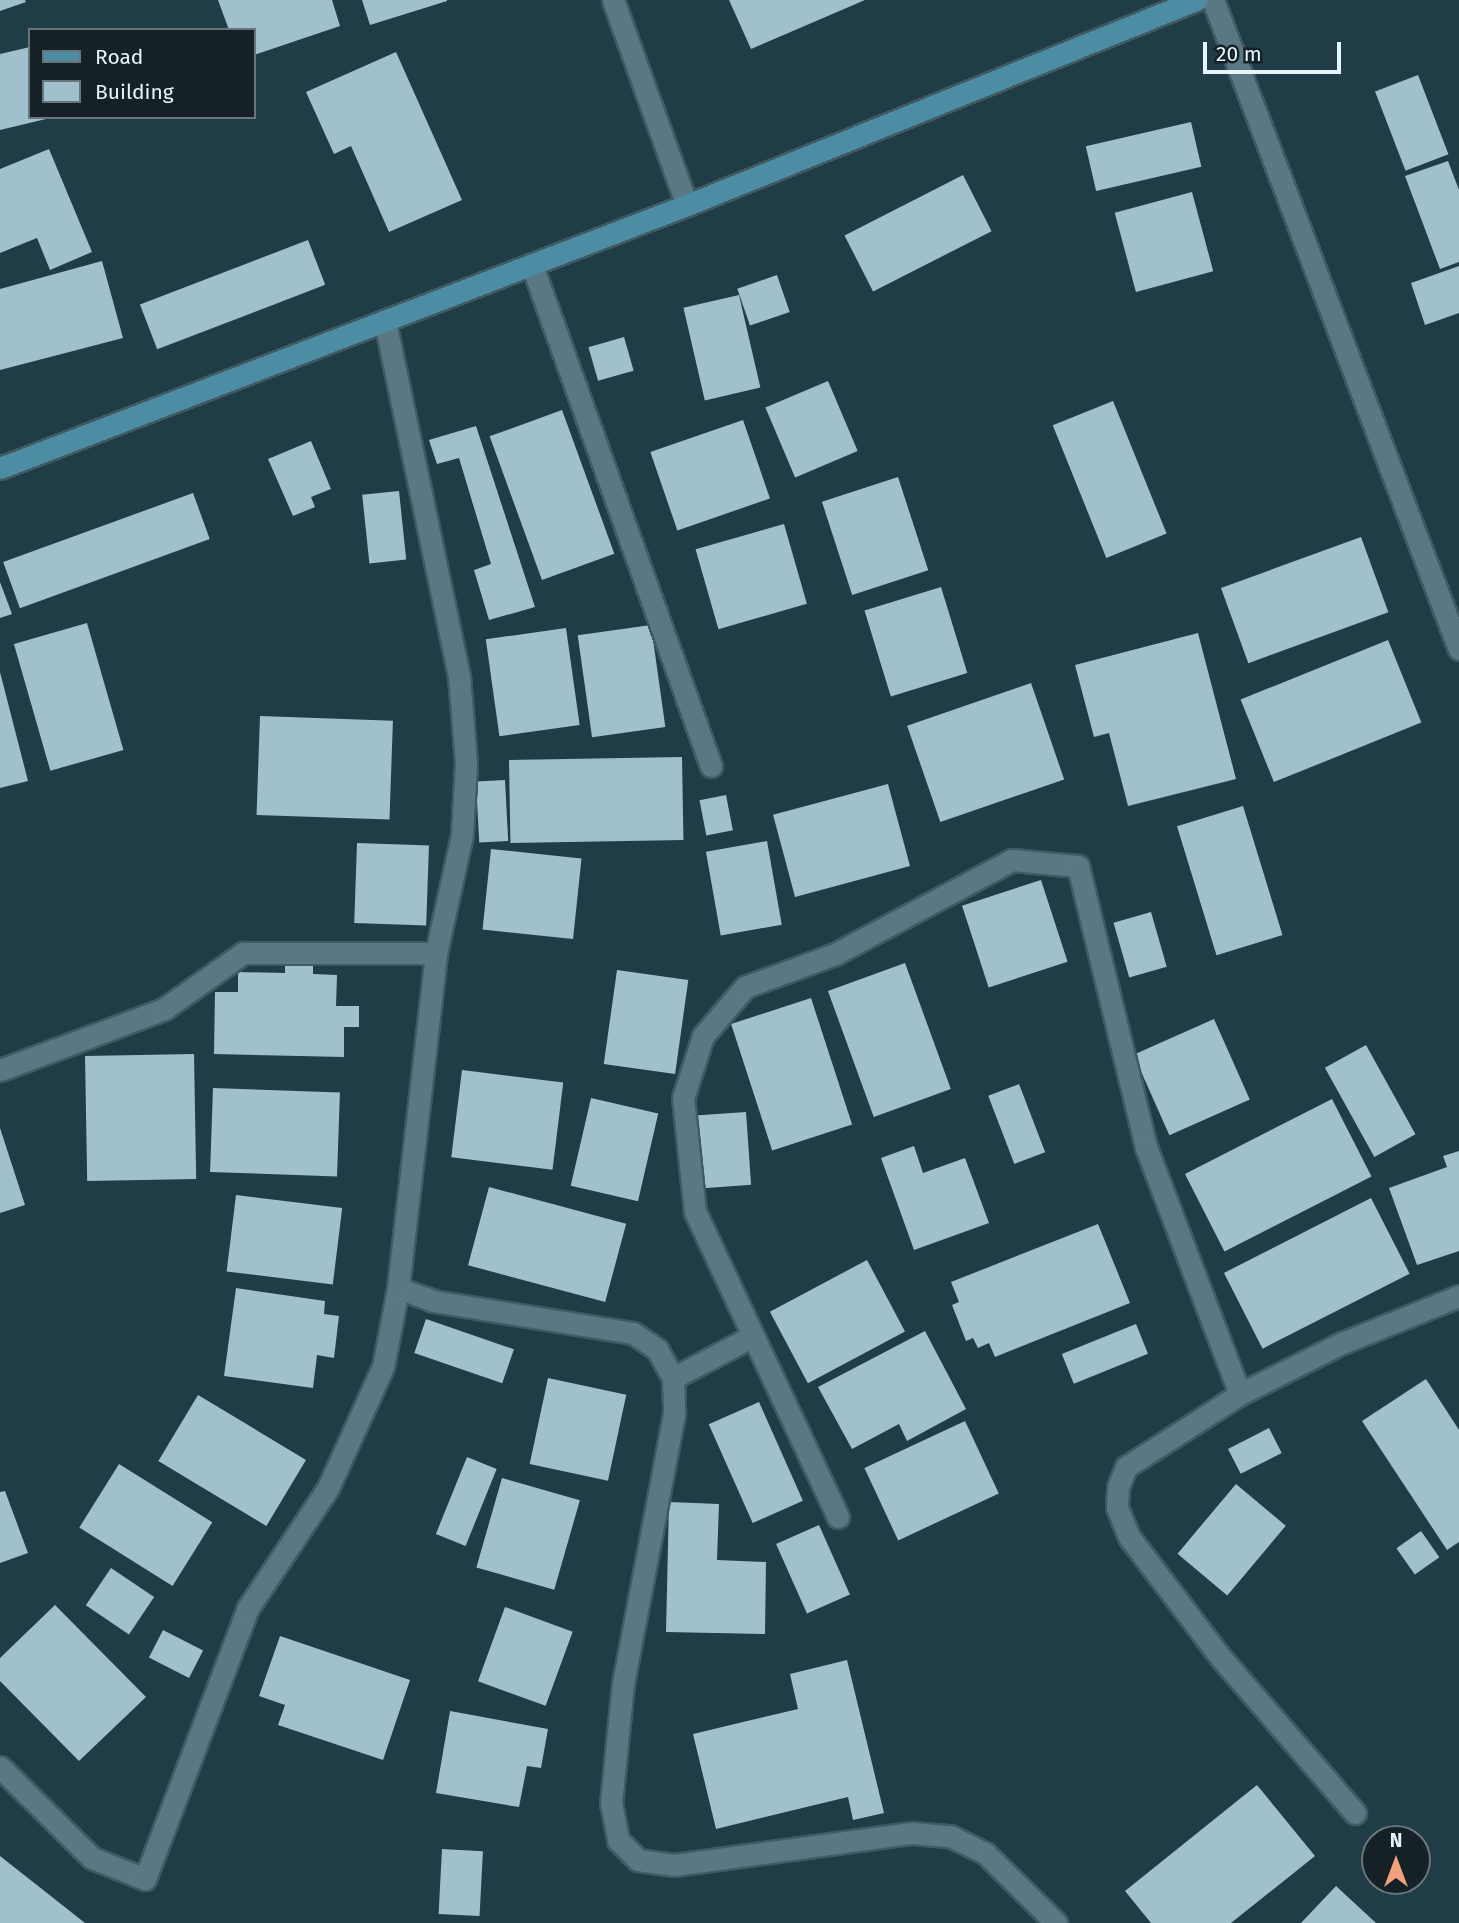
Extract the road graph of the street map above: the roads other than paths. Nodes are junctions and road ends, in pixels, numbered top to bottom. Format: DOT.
graph roads {
  1 [pos="612,0"];
  2 [pos="1196,0"];
  3 [pos="1213,0"];
  4 [pos="687,205"];
  5 [pos="531,265"];
  6 [pos="385,321"];
  7 [pos="0,468"];
  8 [pos="1459,649"];
  9 [pos="711,766"];
  10 [pos="436,953"];
  11 [pos="0,1070"];
  12 [pos="398,1288"];
  13 [pos="1459,1296"];
  14 [pos="753,1336"];
  15 [pos="673,1378"];
  16 [pos="1240,1394"];
  17 [pos="838,1517"];
  18 [pos="0,1767"];
  19 [pos="1355,1812"];
  20 [pos="1056,1923"];
  1 -- 4 [label="street"];
  2 -- 4 [label="main road"];
  3 -- 8 [label="street"];
  4 -- 5 [label="main road"];
  5 -- 6 [label="main road"];
  5 -- 9 [label="street"];
  6 -- 7 [label="main road"];
  6 -- 10 [label="street"];
  10 -- 11 [label="street"];
  10 -- 12 [label="street"];
  12 -- 15 [label="street"];
  12 -- 18 [label="street"];
  13 -- 16 [label="street"];
  14 -- 15 [label="street"];
  14 -- 16 [label="street"];
  14 -- 17 [label="street"];
  15 -- 20 [label="street"];
  16 -- 19 [label="street"];
}
